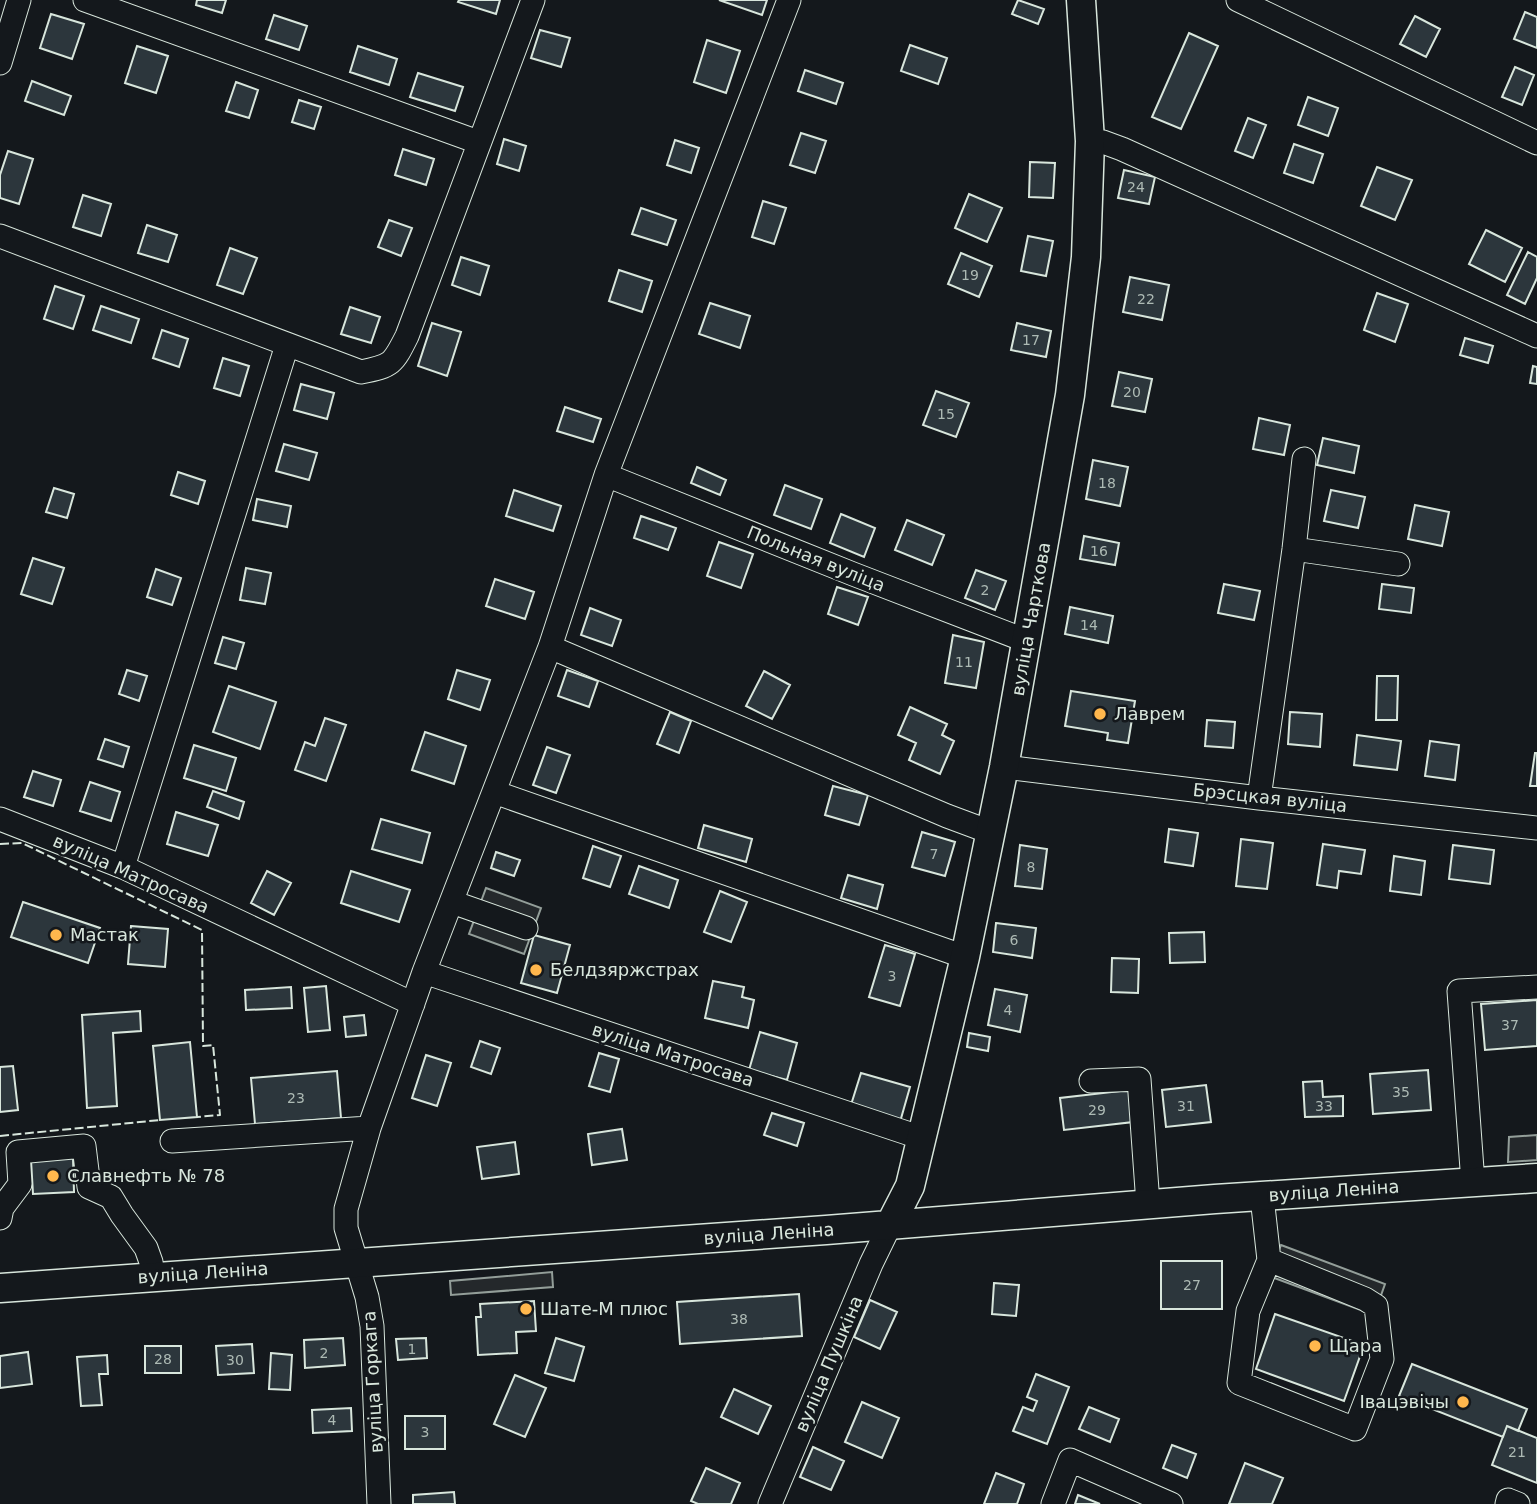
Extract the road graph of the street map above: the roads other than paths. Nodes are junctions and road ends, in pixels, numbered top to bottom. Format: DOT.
graph roads {
  1 [pos="19,0"];
  2 [pos="85,0"];
  3 [pos="533,0"];
  4 [pos="789,0"];
  5 [pos="1081,0"];
  6 [pos="1238,0"];
  7 [pos="0,63"];
  8 [pos="1090,141"];
  9 [pos="478,142"];
  10 [pos="1537,143"];
  11 [pos="0,236"];
  12 [pos="1537,336"];
  13 [pos="287,345"];
  14 [pos="1304,458"];
  15 [pos="606,475"];
  16 [pos="1294,549"];
  17 [pos="1398,564"];
  18 [pos="1027,641"];
  19 [pos="551,647"];
  20 [pos="1004,766"];
  21 [pos="495,792"];
  22 [pos="1259,798"];
  23 [pos="0,819"];
  24 [pos="1537,828"];
  25 [pos="990,832"];
  26 [pos="123,867"];
  27 [pos="452,902"];
  28 [pos="526,928"];
  29 [pos="965,957"];
  30 [pos="424,972"];
  31 [pos="1537,987"];
  32 [pos="412,1004"];
  33 [pos="1091,1081"];
  34 [pos="369,1128"];
  35 [pos="922,1138"];
  36 [pos="172,1141"];
  37 [pos="1537,1178"];
  38 [pos="1473,1183"];
  39 [pos="1262,1197"];
  40 [pos="1148,1205"];
  41 [pos="0,1218"];
  42 [pos="890,1225"];
  43 [pos="1269,1260"];
  44 [pos="356,1263"];
  45 [pos="153,1276"];
  46 [pos="0,1288"];
  47 [pos="379,1504"];
  48 [pos="770,1504"];
  49 [pos="1053,1504"];
  50 [pos="1171,1504"];
  1 -- 7 [label="street"];
  2 -- 9 [label="street"];
  3 -- 9 [label="street"];
  4 -- 15 [label="street, вуліца Горкага"];
  5 -- 8 [label="main road, вуліца Чарткова"];
  6 -- 10 [label="street"];
  8 -- 12 [label="street"];
  8 -- 18 [label="main road, вуліца Чарткова"];
  9 -- 13 [label="street"];
  11 -- 13 [label="street"];
  13 -- 26 [label="street"];
  14 -- 16 [label="street"];
  15 -- 18 [label="street, Польная вуліца"];
  15 -- 19 [label="street, вуліца Горкага"];
  16 -- 17 [label="street"];
  16 -- 22 [label="street"];
  18 -- 20 [label="main road, вуліца Чарткова"];
  19 -- 21 [label="street, вуліца Горкага"];
  19 -- 25 [label="street"];
  20 -- 22 [label="street, Брэсцкая вуліца"];
  20 -- 25 [label="main road, вуліца Чарткова"];
  21 -- 27 [label="street, вуліца Горкага"];
  21 -- 29 [label="street"];
  22 -- 24 [label="street, Брэсцкая вуліца"];
  23 -- 26 [label="street, вуліца Матросава"];
  25 -- 29 [label="main road, вуліца Чарткова"];
  26 -- 32 [label="street, вуліца Матросава"];
  27 -- 28 [label="street"];
  27 -- 30 [label="street, вуліца Горкага"];
  29 -- 35 [label="main road, вуліца Чарткова"];
  30 -- 32 [label="street, вуліца Горкага"];
  30 -- 35 [label="street, вуліца Матросава"];
  31 -- 38 [label="street"];
  32 -- 34 [label="street, вуліца Горкага"];
  33 -- 40 [label="street"];
  34 -- 36 [label="street"];
  34 -- 44 [label="street, вуліца Горкага"];
  35 -- 42 [label="main road, вуліца Чарткова"];
  37 -- 38 [label="main road, вуліца Леніна"];
  38 -- 39 [label="main road, вуліца Леніна"];
  39 -- 40 [label="main road, вуліца Леніна"];
  39 -- 43 [label="street"];
  40 -- 42 [label="main road, вуліца Леніна"];
  41 -- 45 [label="street"];
  42 -- 44 [label="main road, вуліца Леніна"];
  42 -- 48 [label="street, вуліца Пушкіна"];
  43 -- 43 [label="street"];
  44 -- 45 [label="main road, вуліца Леніна"];
  44 -- 47 [label="street, вуліца Горкага"];
  45 -- 46 [label="main road, вуліца Леніна"];
  49 -- 50 [label="street"];
}
